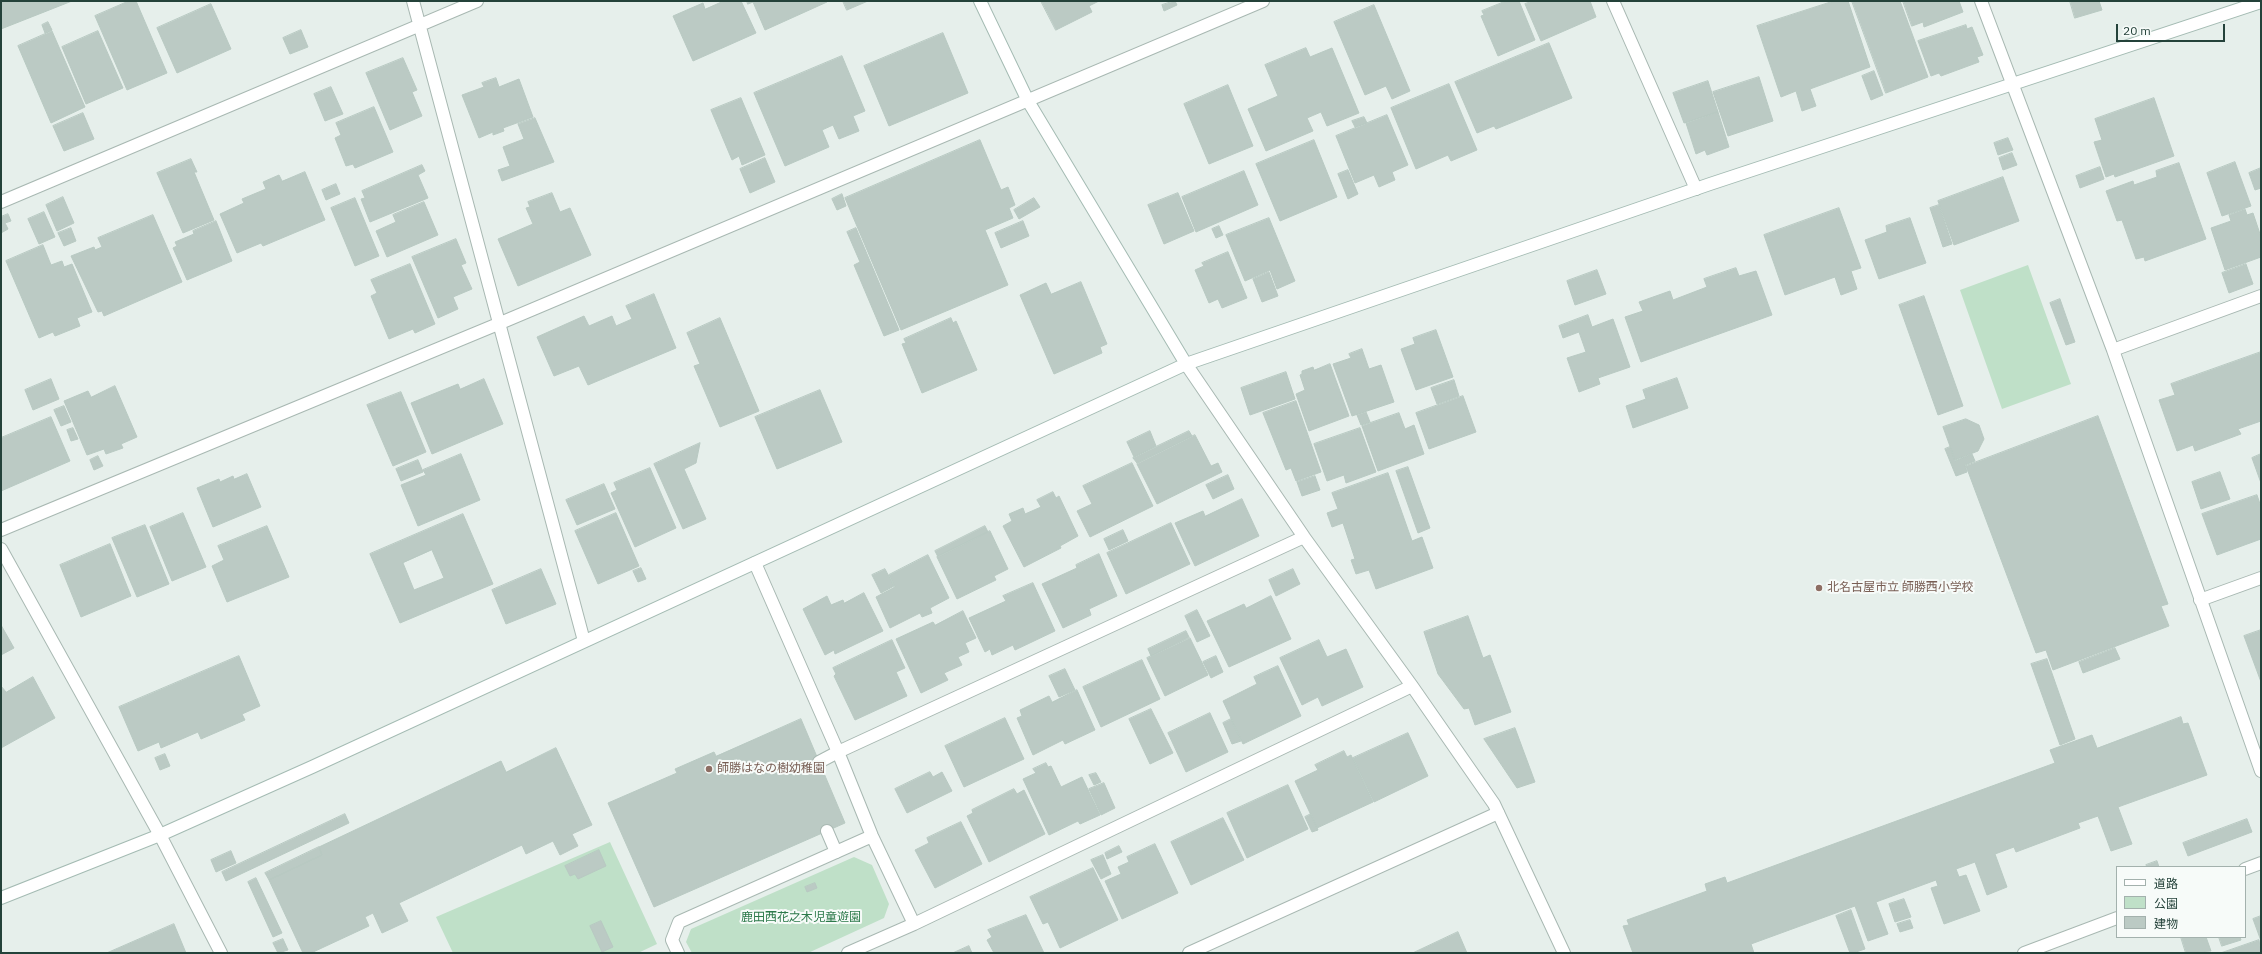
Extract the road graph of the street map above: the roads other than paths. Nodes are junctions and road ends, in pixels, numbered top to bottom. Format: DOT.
graph roads {
  1 [pos="413,1"];
  2 [pos="477,1"];
  3 [pos="980,1"];
  4 [pos="1263,1"];
  5 [pos="1613,1"];
  6 [pos="1982,1"];
  7 [pos="2261,2"];
  8 [pos="419,26"];
  9 [pos="2012,85"];
  10 [pos="1028,100"];
  11 [pos="1696,189"];
  12 [pos="1,202"];
  13 [pos="2261,296"];
  14 [pos="498,324"];
  15 [pos="2113,350"];
  16 [pos="1186,364"];
  17 [pos="1,530"];
  18 [pos="1304,537"];
  19 [pos="1,549"];
  20 [pos="755,563"];
  21 [pos="2261,578"];
  22 [pos="2200,600"];
  23 [pos="584,641"];
  24 [pos="1412,686"];
  25 [pos="838,752"];
  26 [pos="819,762"];
  27 [pos="2261,771"];
  28 [pos="1498,814"];
  29 [pos="827,832"];
  30 [pos="160,835"];
  31 [pos="872,836"];
  32 [pos="836,852"];
  33 [pos="2261,863"];
  34 [pos="2246,870"];
  35 [pos="1,898"];
  36 [pos="2116,918"];
  37 [pos="914,924"];
  38 [pos="221,953"];
  39 [pos="678,953"];
  40 [pos="848,953"];
  41 [pos="1189,953"];
  42 [pos="1564,953"];
  43 [pos="2024,953"];
  1 -- 8 [label="street"];
  2 -- 8 [label="street"];
  3 -- 10 [label="street"];
  4 -- 10 [label="street"];
  5 -- 11 [label="street"];
  6 -- 9 [label="street"];
  7 -- 9 [label="street"];
  8 -- 12 [label="street"];
  8 -- 14 [label="street"];
  9 -- 11 [label="street"];
  9 -- 15 [label="street"];
  10 -- 14 [label="street"];
  10 -- 16 [label="street"];
  11 -- 16 [label="street"];
  13 -- 15 [label="street"];
  14 -- 17 [label="street"];
  14 -- 23 [label="street"];
  15 -- 22 [label="street"];
  16 -- 18 [label="street"];
  16 -- 20 [label="street"];
  18 -- 24 [label="street"];
  18 -- 25 [label="street"];
  19 -- 30 [label="street"];
  20 -- 23 [label="street"];
  20 -- 25 [label="street"];
  21 -- 22 [label="street"];
  22 -- 27 [label="street"];
  23 -- 30 [label="street"];
  24 -- 28 [label="street"];
  24 -- 37 [label="street"];
  25 -- 26 [label="street"];
  25 -- 31 [label="street"];
  28 -- 41 [label="street"];
  28 -- 42 [label="street"];
  29 -- 32 [label="street"];
  30 -- 35 [label="street"];
  30 -- 38 [label="street"];
  31 -- 32 [label="street"];
  31 -- 37 [label="street"];
  32 -- 39 [label="street"];
  33 -- 34 [label="street"];
  36 -- 43 [label="street"];
  37 -- 40 [label="street"];
}
